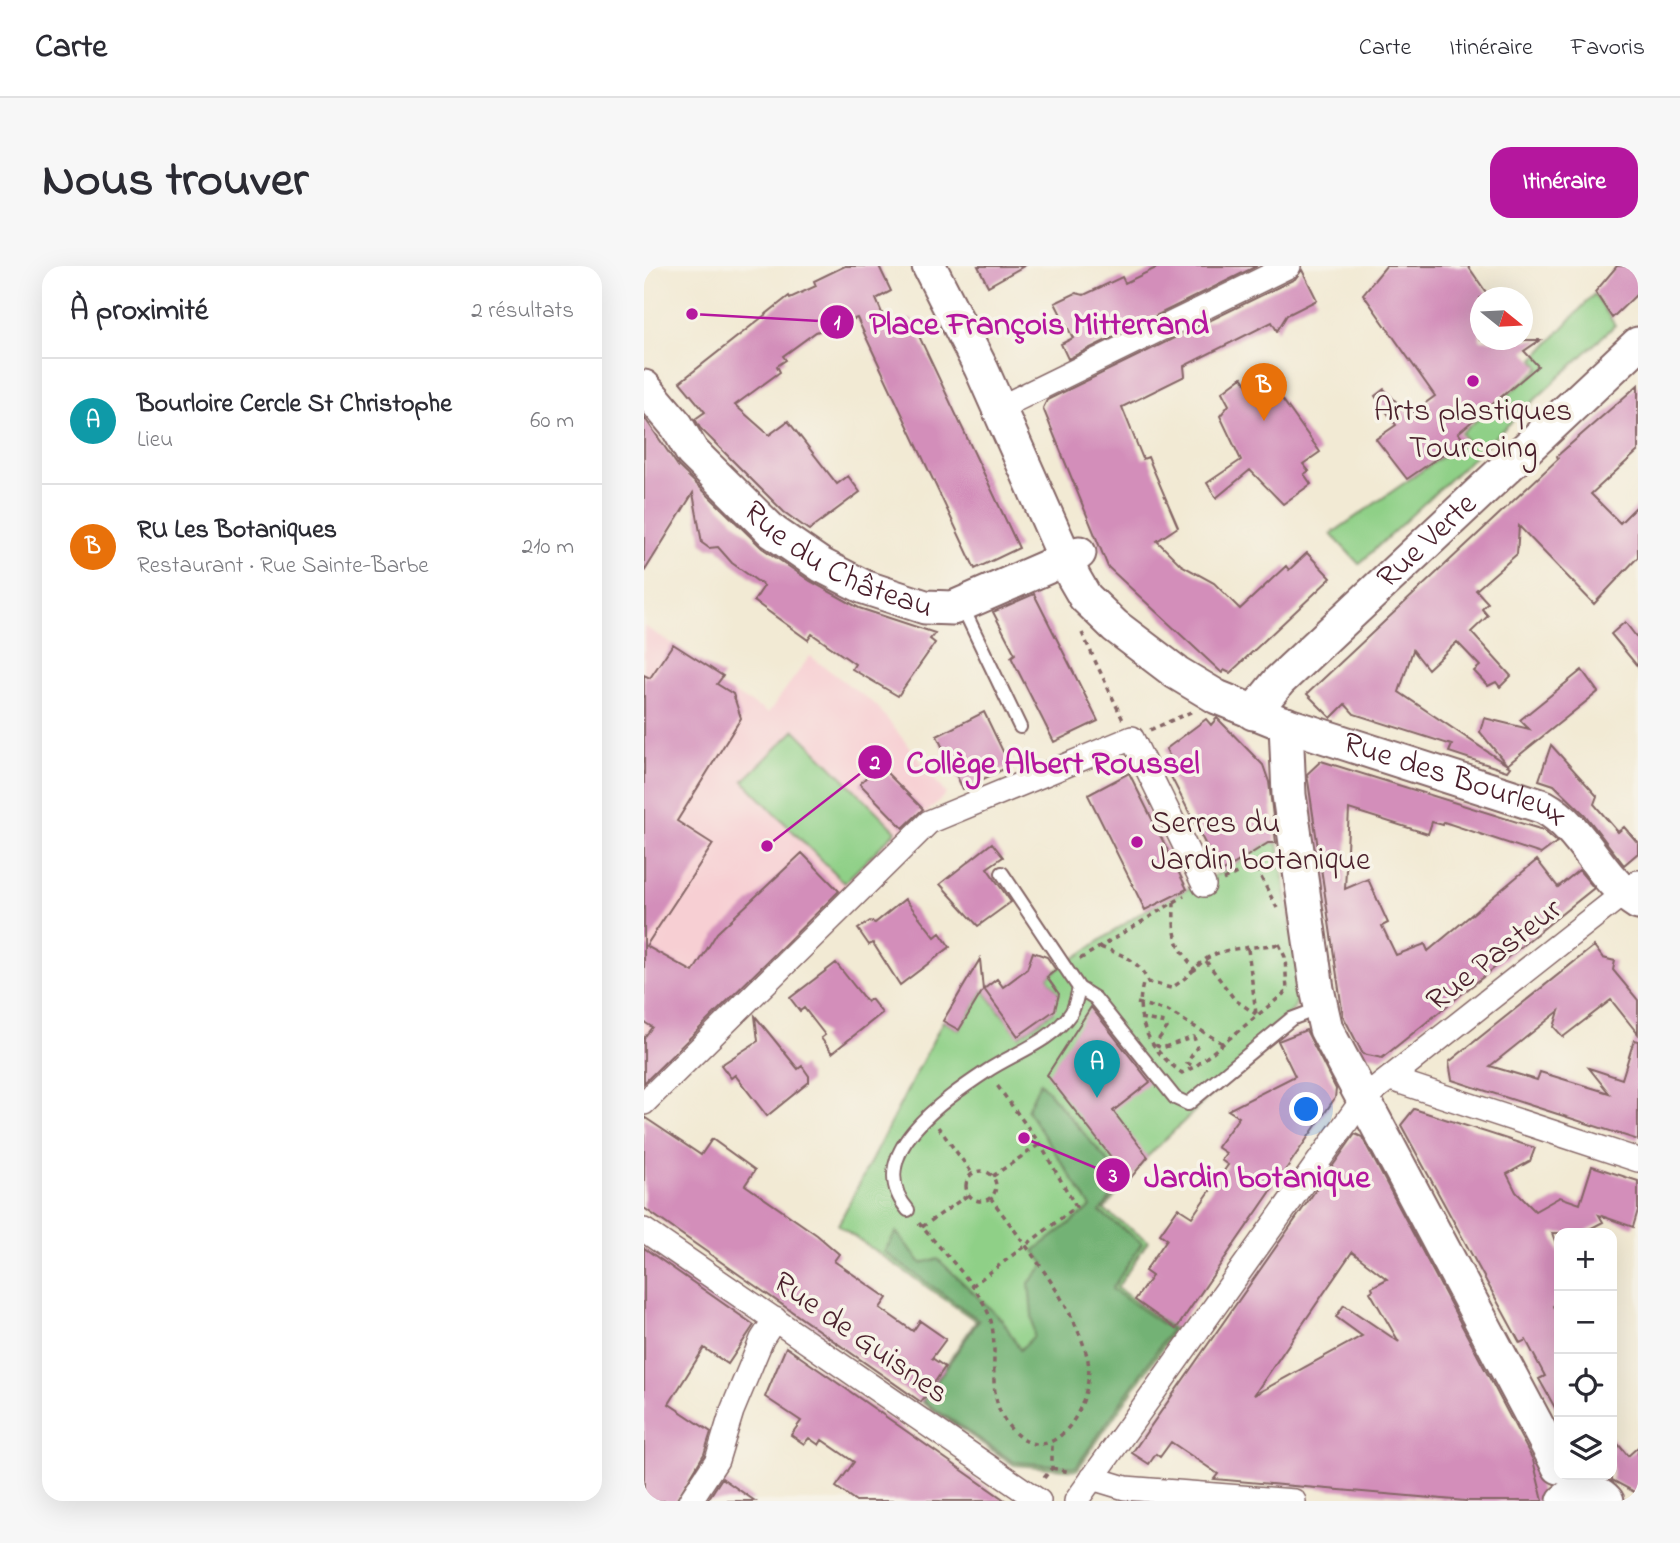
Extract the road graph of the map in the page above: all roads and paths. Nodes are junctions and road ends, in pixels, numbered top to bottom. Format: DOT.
graph roads {
  1 [pos="929,266"];
  2 [pos="951,266"];
  3 [pos="1289,266"];
  4 [pos="1638,344"];
  5 [pos="644,387"];
  6 [pos="1008,404"];
  7 [pos="1072,556"];
  8 [pos="961,606"];
  9 [pos="1240,708"];
  10 [pos="1286,724"];
  11 [pos="1020,727"];
  12 [pos="1132,738"];
  13 [pos="1002,873"];
  14 [pos="1204,885"];
  15 [pos="1633,893"];
  16 [pos="1174,902"];
  17 [pos="1280,913"];
  18 [pos="1285,937"];
  19 [pos="1279,944"];
  20 [pos="1100,947"];
  21 [pos="1248,949"];
  22 [pos="1205,960"];
  23 [pos="1196,971"];
  24 [pos="1069,972"];
  25 [pos="1149,982"];
  26 [pos="1079,988"];
  27 [pos="1138,1003"];
  28 [pos="1321,1008"];
  29 [pos="1256,1014"];
  30 [pos="1140,1018"];
  31 [pos="1222,1043"];
  32 [pos="1157,1046"];
  33 [pos="1196,1066"];
  34 [pos="987,1071"];
  35 [pos="1391,1079"];
  36 [pos="1363,1099"];
  37 [pos="644,1103"];
  38 [pos="929,1115"];
  39 [pos="1040,1144"];
  40 [pos="1638,1160"];
  41 [pos="972,1173"];
  42 [pos="993,1176"];
  43 [pos="968,1195"];
  44 [pos="990,1197"];
  45 [pos="908,1210"];
  46 [pos="922,1227"];
  47 [pos="644,1230"];
  48 [pos="1025,1246"];
  49 [pos="972,1286"];
  50 [pos="775,1319"];
  51 [pos="1052,1441"];
  52 [pos="1092,1478"];
  53 [pos="1565,1484"];
  54 [pos="1035,1498"];
  55 [pos="690,1501"];
  56 [pos="1076,1501"];
  57 [pos="1294,1501"];
  58 [pos="1606,1501"];
  1 -- 6 [label="street"];
  2 -- 6 [label="street"];
  3 -- 6 [label="street"];
  4 -- 9 [label="street, Rue Verte"];
  5 -- 8 [label="street, Rue du Château"];
  6 -- 7 [label="street, Rue des Bourleux"];
  7 -- 8 [label="street, Rue du Château"];
  7 -- 9 [label="street, Rue des Bourleux"];
  8 -- 11 [label="lane"];
  9 -- 10 [label="street, Rue des Bourleux"];
  9 -- 12 [label="path"];
  10 -- 15 [label="street, Rue des Bourleux"];
  10 -- 28 [label="street"];
  12 -- 14 [label="street"];
  12 -- 37 [label="street"];
  13 -- 24 [label="lane"];
  14 -- 16 [label="path"];
  14 -- 17 [label="path"];
  15 -- 35 [label="street, Rue Pasteur"];
  16 -- 20 [label="path"];
  16 -- 23 [label="path"];
  18 -- 19 [label="path"];
  19 -- 21 [label="path"];
  19 -- 29 [label="path"];
  20 -- 24 [label="path"];
  20 -- 25 [label="path"];
  21 -- 22 [label="path"];
  21 -- 29 [label="path"];
  22 -- 23 [label="path"];
  22 -- 29 [label="path"];
  23 -- 25 [label="path"];
  24 -- 26 [label="lane"];
  25 -- 27 [label="path"];
  26 -- 28 [label="lane"];
  26 -- 34 [label="lane"];
  27 -- 30 [label="path"];
  27 -- 31 [label="path"];
  28 -- 36 [label="street"];
  29 -- 31 [label="path"];
  30 -- 32 [label="path"];
  30 -- 32 [label="path"];
  31 -- 33 [label="path"];
  32 -- 33 [label="path"];
  32 -- 33 [label="path"];
  34 -- 38 [label="lane"];
  34 -- 39 [label="path"];
  35 -- 36 [label="street, Rue Pasteur"];
  35 -- 40 [label="street"];
  36 -- 52 [label="street, Rue Pasteur"];
  36 -- 53 [label="street"];
  38 -- 41 [label="path"];
  38 -- 45 [label="lane"];
  39 -- 42 [label="path"];
  39 -- 48 [label="path"];
  41 -- 42 [label="path"];
  41 -- 43 [label="path"];
  42 -- 44 [label="path"];
  43 -- 44 [label="path"];
  43 -- 46 [label="path"];
  44 -- 48 [label="path"];
  45 -- 46 [label="path"];
  46 -- 49 [label="path"];
  47 -- 50 [label="street, Rue de Guisnes"];
  48 -- 49 [label="path"];
  48 -- 51 [label="path"];
  49 -- 51 [label="path"];
  50 -- 54 [label="street, Rue de Guisnes"];
  50 -- 55 [label="street"];
  51 -- 54 [label="path"];
  52 -- 56 [label="street, Rue Pasteur"];
  52 -- 57 [label="street"];
  53 -- 58 [label="street"];
}
